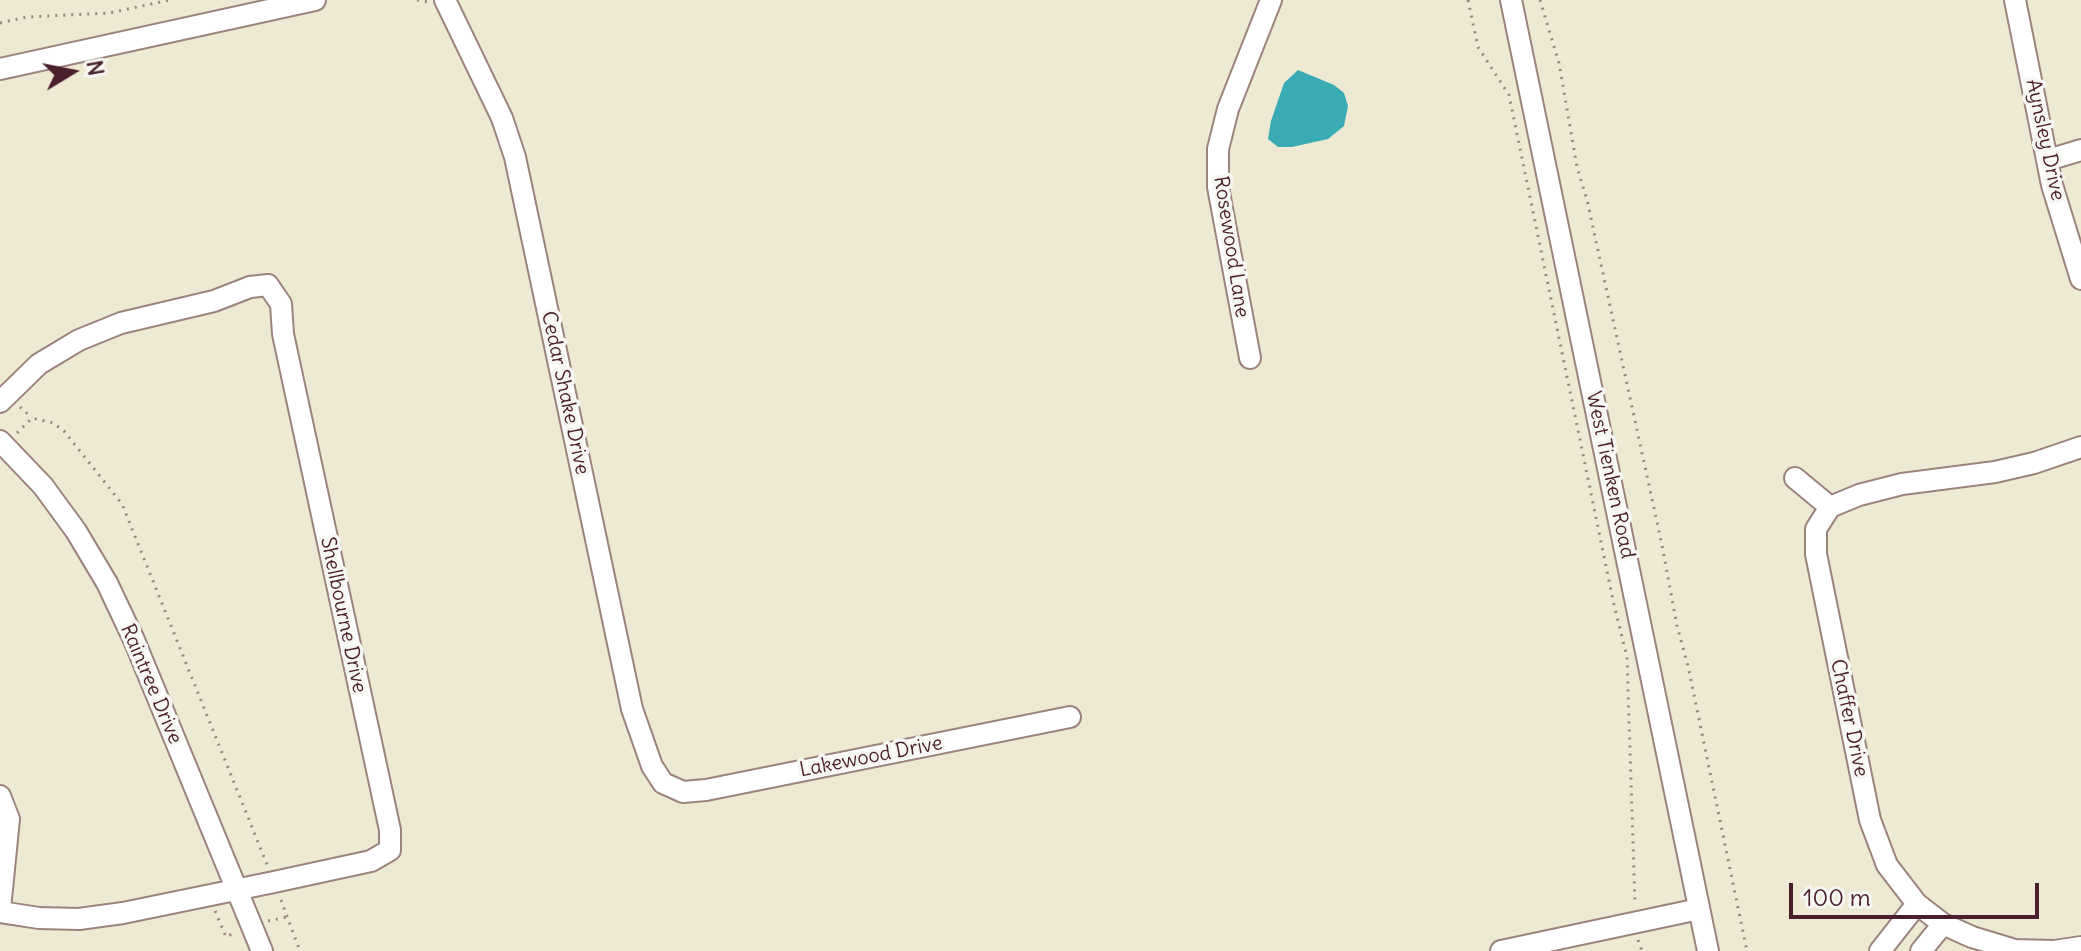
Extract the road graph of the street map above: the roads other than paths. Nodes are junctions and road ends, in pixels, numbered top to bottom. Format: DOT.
graph roads {
  1 [pos="315,0"];
  2 [pos="445,0"];
  3 [pos="1271,0"];
  4 [pos="1511,0"];
  5 [pos="2015,0"];
  6 [pos="258,6"];
  7 [pos="0,69"];
  8 [pos="2081,150"];
  9 [pos="2048,160"];
  10 [pos="2081,279"];
  11 [pos="1250,358"];
  12 [pos="0,402"];
  13 [pos="2,443"];
  14 [pos="2081,447"];
  15 [pos="1795,478"];
  16 [pos="1830,507"];
  17 [pos="1070,717"];
  18 [pos="672,787"];
  19 [pos="0,796"];
  20 [pos="237,890"];
  21 [pos="1699,909"];
  22 [pos="0,911"];
  23 [pos="1930,914"];
  24 [pos="2081,947"];
  25 [pos="262,951"];
  26 [pos="1501,951"];
  27 [pos="1708,951"];
  28 [pos="1880,951"];
  29 [pos="1921,951"];
  1 -- 6 [label="street"];
  2 -- 18 [label="street, Cedar Shake Drive"];
  3 -- 11 [label="street, Rosewood Lane"];
  4 -- 21 [label="street, West Tienken Road"];
  5 -- 9 [label="street, Aynsley Drive"];
  6 -- 7 [label="street"];
  8 -- 9 [label="street"];
  9 -- 10 [label="street, Aynsley Drive"];
  12 -- 20 [label="street, Shellbourne Drive"];
  13 -- 20 [label="street, Raintree Drive"];
  14 -- 16 [label="street"];
  15 -- 16 [label="street"];
  16 -- 23 [label="street, Chaffer Drive"];
  17 -- 18 [label="street, Lakewood Drive"];
  19 -- 22 [label="street"];
  20 -- 22 [label="street, Shellbourne Drive"];
  20 -- 25 [label="street, Raintree Drive"];
  21 -- 26 [label="street"];
  21 -- 27 [label="street, West Tienken Road"];
  23 -- 24 [label="street"];
  23 -- 28 [label="street"];
  23 -- 29 [label="street"];
}
